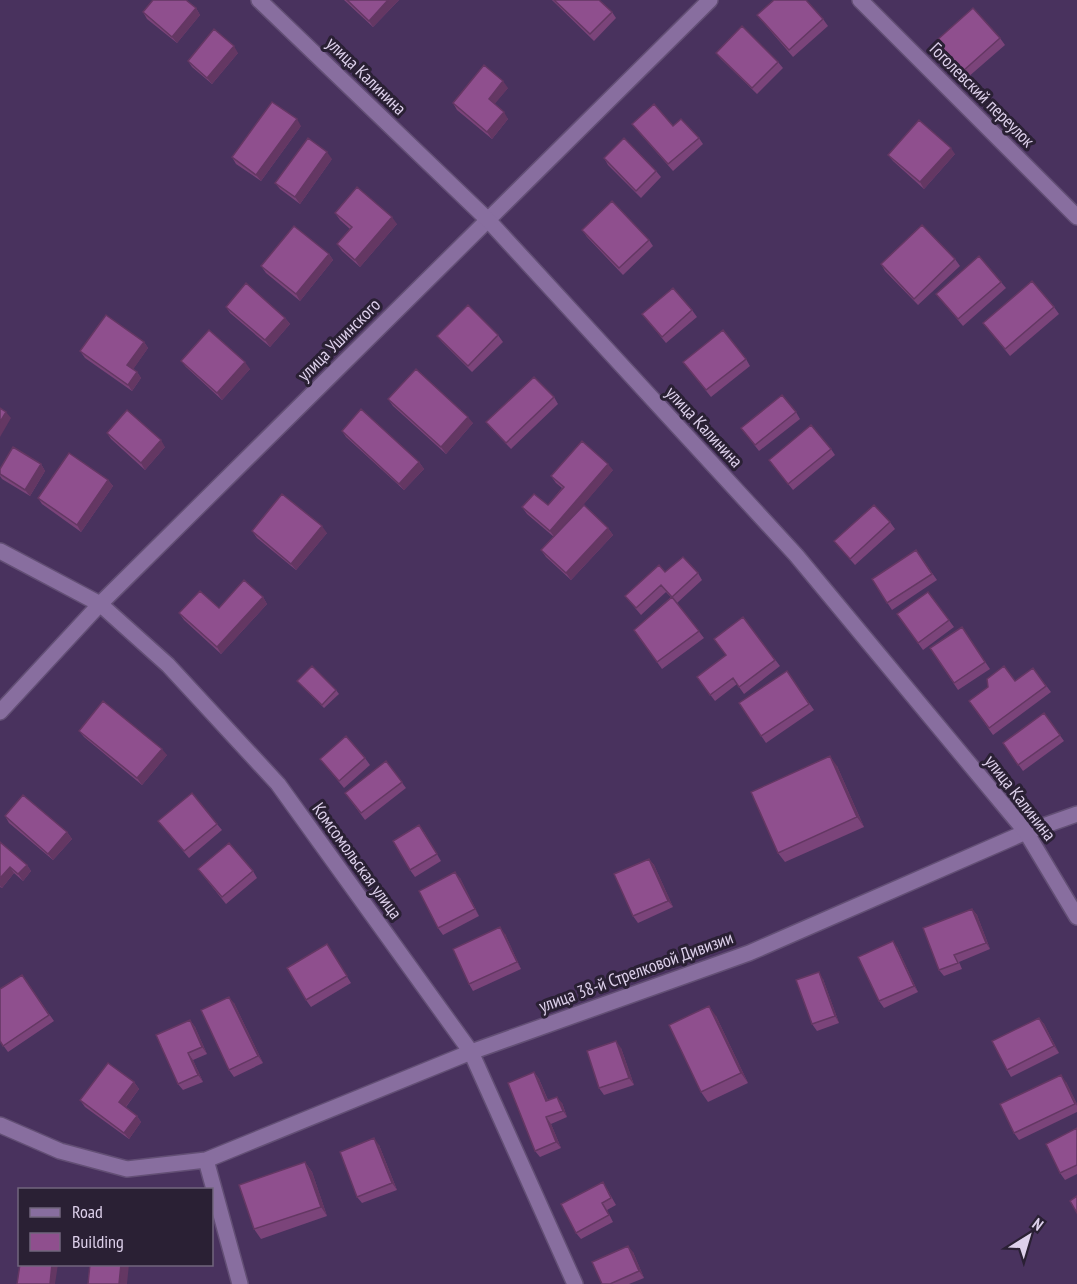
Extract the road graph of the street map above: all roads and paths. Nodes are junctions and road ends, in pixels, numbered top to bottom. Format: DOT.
graph roads {
  1 [pos="259,0"];
  2 [pos="710,0"];
  3 [pos="860,0"];
  4 [pos="1077,217"];
  5 [pos="488,220"];
  6 [pos="0,551"];
  7 [pos="100,604"];
  8 [pos="0,712"];
  9 [pos="1077,814"];
  10 [pos="1026,832"];
  11 [pos="1077,917"];
  12 [pos="471,1052"];
  13 [pos="0,1125"];
  14 [pos="206,1160"];
  15 [pos="240,1284"];
  16 [pos="575,1284"];
  1 -- 5 [label="street, улица Калинина"];
  2 -- 5 [label="street, улица Ушинского"];
  3 -- 4 [label="street, Гоголевский переулок"];
  5 -- 7 [label="street, улица Ушинского"];
  5 -- 10 [label="street, улица Калинина"];
  6 -- 7 [label="street, Комсомольская улица"];
  7 -- 8 [label="street, улица Ушинского"];
  7 -- 12 [label="street, Комсомольская улица"];
  9 -- 10 [label="street, улица 38-й Стрелковой Дивизии"];
  10 -- 11 [label="street, улица Калинина"];
  10 -- 12 [label="street, улица 38-й Стрелковой Дивизии"];
  12 -- 14 [label="street, улица 38-й Стрелковой Дивизии"];
  12 -- 16 [label="street, Комсомольская улица"];
  13 -- 14 [label="street, улица 38-й Стрелковой Дивизии"];
  14 -- 15 [label="street"];
}
